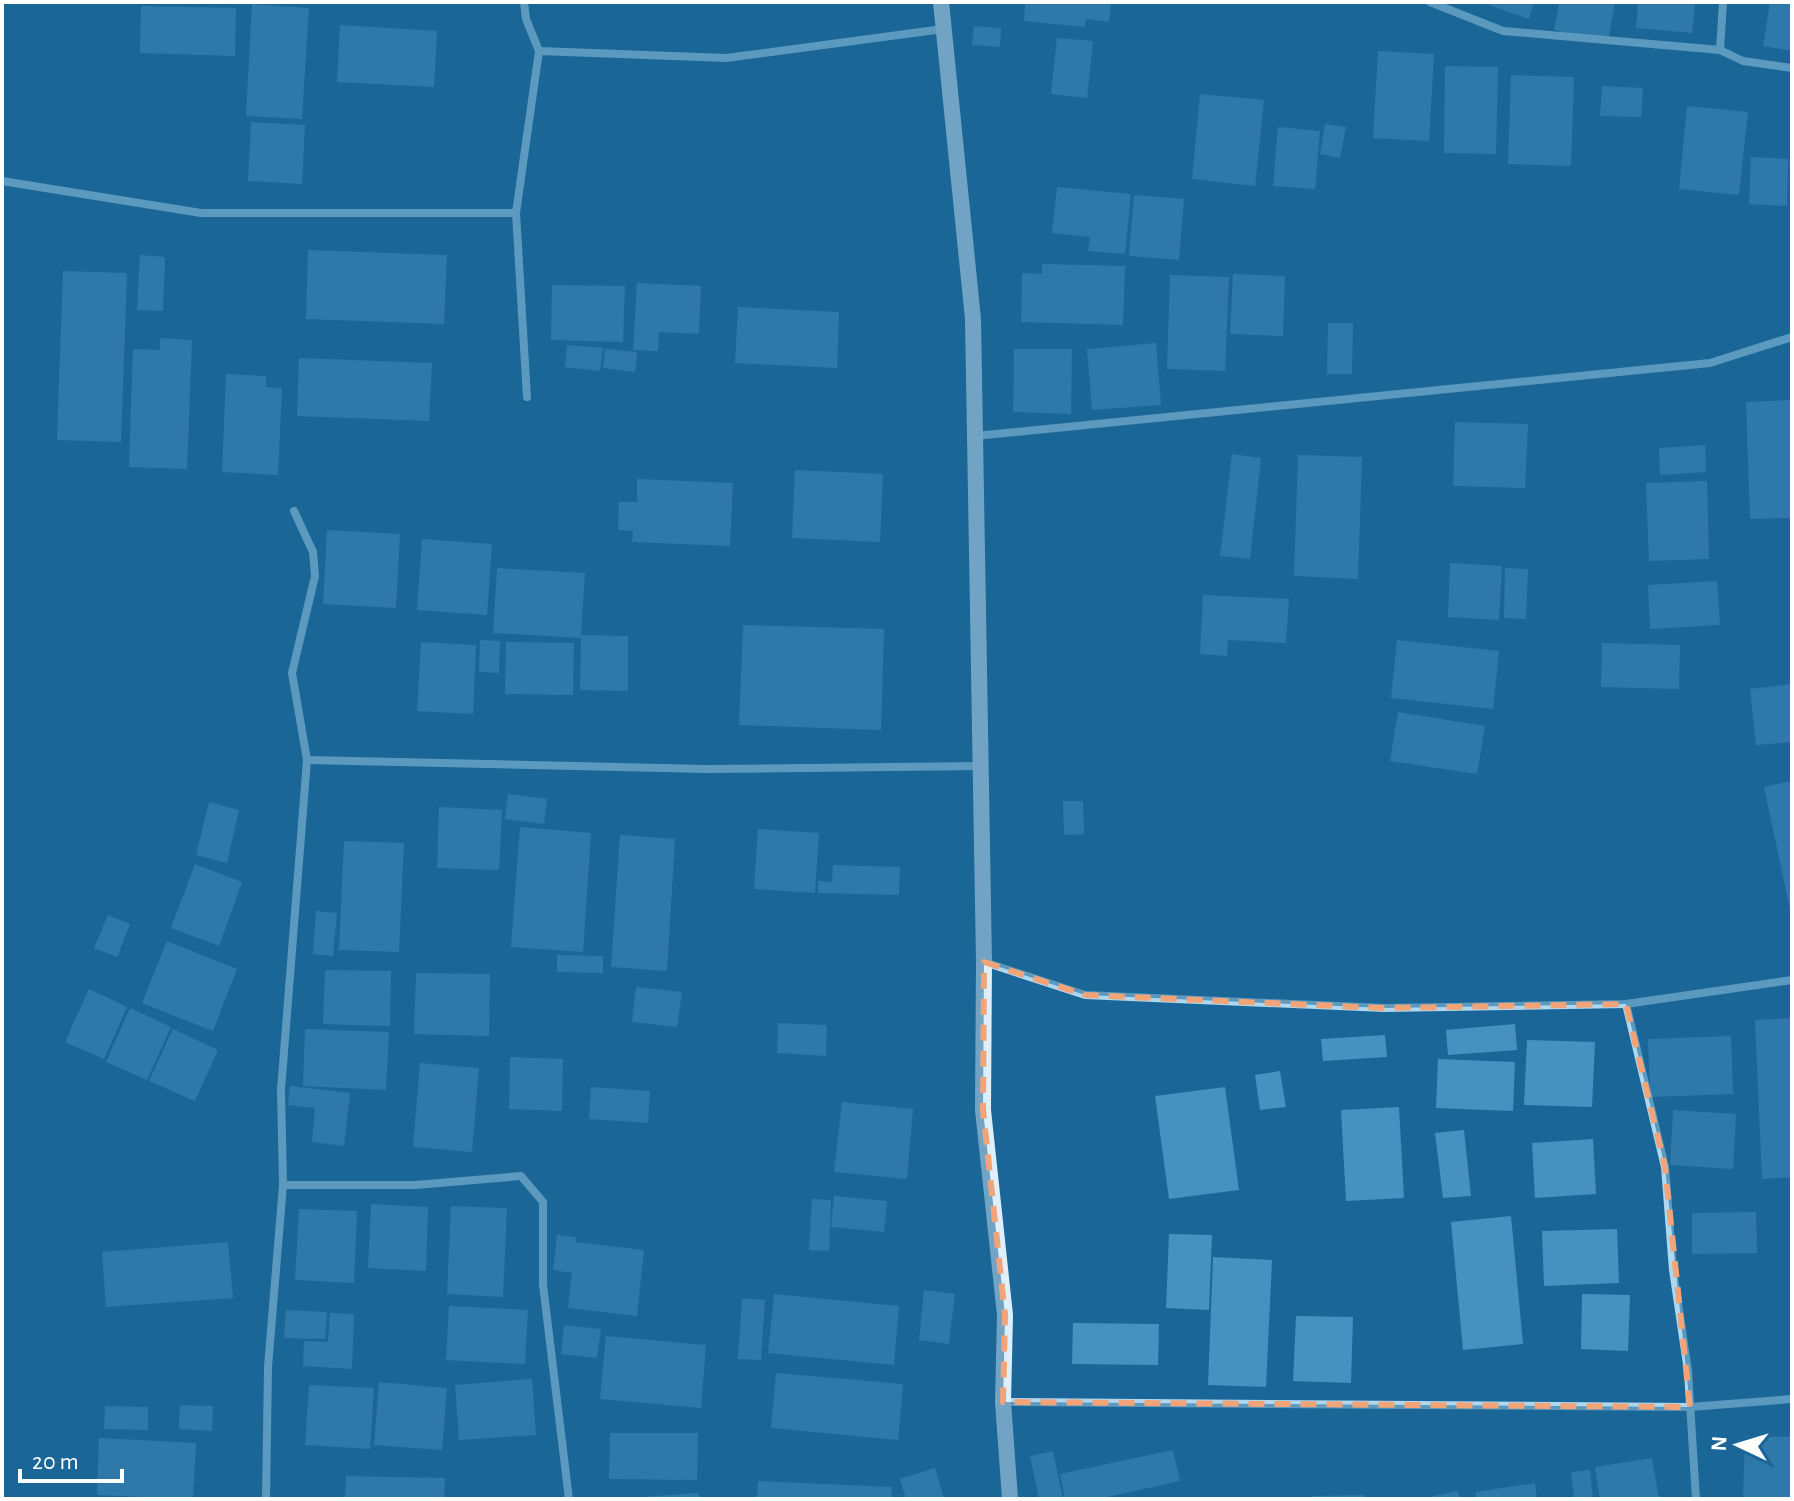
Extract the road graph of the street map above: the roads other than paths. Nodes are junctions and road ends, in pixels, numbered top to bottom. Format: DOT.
graph roads {
  1 [pos="524,2"];
  2 [pos="941,2"];
  3 [pos="1430,2"];
  4 [pos="1723,2"];
  5 [pos="944,29"];
  6 [pos="1720,50"];
  7 [pos="539,51"];
  8 [pos="1792,68"];
  9 [pos="2,181"];
  10 [pos="516,213"];
  11 [pos="1792,337"];
  12 [pos="527,397"];
  13 [pos="975,436"];
  14 [pos="294,511"];
  15 [pos="307,760"];
  16 [pos="981,766"];
  17 [pos="984,962"];
  18 [pos="1792,980"];
  19 [pos="1626,1004"];
  20 [pos="283,1185"];
  21 [pos="1792,1399"];
  22 [pos="1003,1402"];
  23 [pos="1690,1407"];
  24 [pos="266,1499"];
  25 [pos="569,1499"];
  26 [pos="1010,1499"];
  27 [pos="1696,1499"];
  1 -- 7 [label="street"];
  2 -- 5 [label="street"];
  3 -- 6 [label="street"];
  4 -- 6 [label="street"];
  5 -- 7 [label="street"];
  5 -- 13 [label="street"];
  6 -- 8 [label="street"];
  7 -- 10 [label="street"];
  9 -- 10 [label="street"];
  10 -- 12 [label="street"];
  11 -- 13 [label="street"];
  13 -- 16 [label="street"];
  14 -- 15 [label="street"];
  15 -- 16 [label="street"];
  15 -- 20 [label="street"];
  16 -- 17 [label="street"];
  17 -- 19 [label="street"];
  17 -- 22 [label="street"];
  18 -- 19 [label="street"];
  19 -- 23 [label="street"];
  20 -- 24 [label="street"];
  20 -- 25 [label="street"];
  21 -- 23 [label="street"];
  22 -- 23 [label="street"];
  22 -- 26 [label="street"];
  23 -- 27 [label="street"];
}
